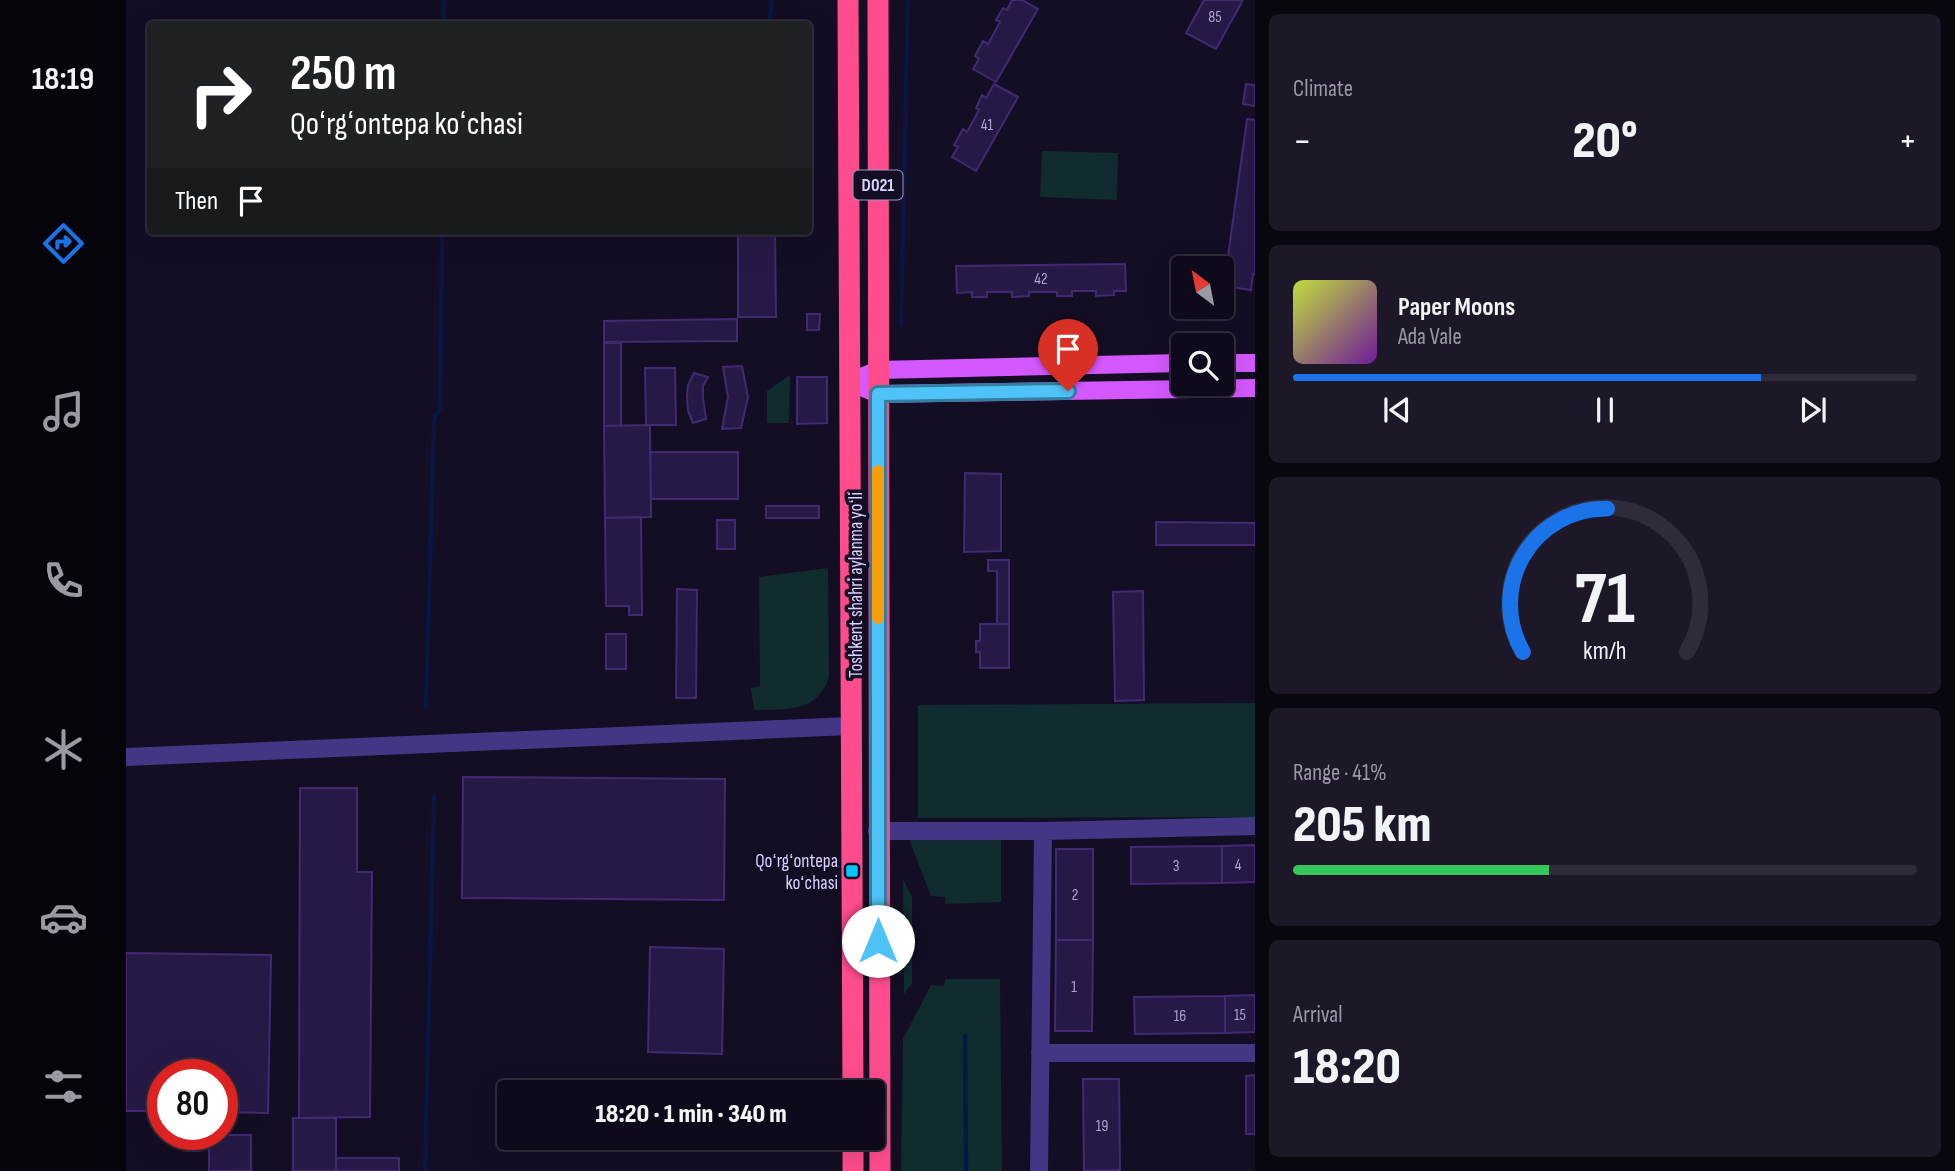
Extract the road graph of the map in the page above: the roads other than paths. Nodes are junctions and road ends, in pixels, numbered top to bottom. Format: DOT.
graph roads {
  1 [pos="848,0"];
  2 [pos="878,0"];
  3 [pos="1171,363"];
  4 [pos="1234,363"];
  5 [pos="1255,363"];
  6 [pos="878,370"];
  7 [pos="849,382"];
  8 [pos="1255,388"];
  9 [pos="878,394"];
  10 [pos="850,726"];
  11 [pos="126,757"];
  12 [pos="1255,826"];
  13 [pos="877,831"];
  14 [pos="1043,831"];
  15 [pos="1040,1053"];
  16 [pos="1255,1053"];
  17 [pos="853,1080"];
  18 [pos="853,1150"];
  19 [pos="853,1171"];
  20 [pos="880,1171"];
  21 [pos="1039,1171"];
  1 -- 7 [label="highway, Toshkent shahri aylanma yoʻli / D021"];
  2 -- 6 [label="highway, Toshkent shahri aylanma yoʻli / D021"];
  3 -- 6 [label="main road"];
  4 -- 5 [label="main road"];
  6 -- 7 [label="main road"];
  6 -- 9 [label="highway, Toshkent shahri aylanma yoʻli / D021"];
  7 -- 9 [label="main road"];
  7 -- 10 [label="highway, Toshkent shahri aylanma yoʻli / D021"];
  8 -- 9 [label="main road"];
  9 -- 13 [label="highway, Toshkent shahri aylanma yoʻli / D021"];
  10 -- 11 [label="street"];
  10 -- 17 [label="highway, Toshkent shahri aylanma yoʻli / D021"];
  12 -- 14 [label="street"];
  13 -- 14 [label="street"];
  13 -- 20 [label="highway, Toshkent shahri aylanma yoʻli / D021"];
  14 -- 15 [label="street"];
  15 -- 16 [label="street"];
  15 -- 21 [label="street"];
  18 -- 19 [label="highway"];
}
